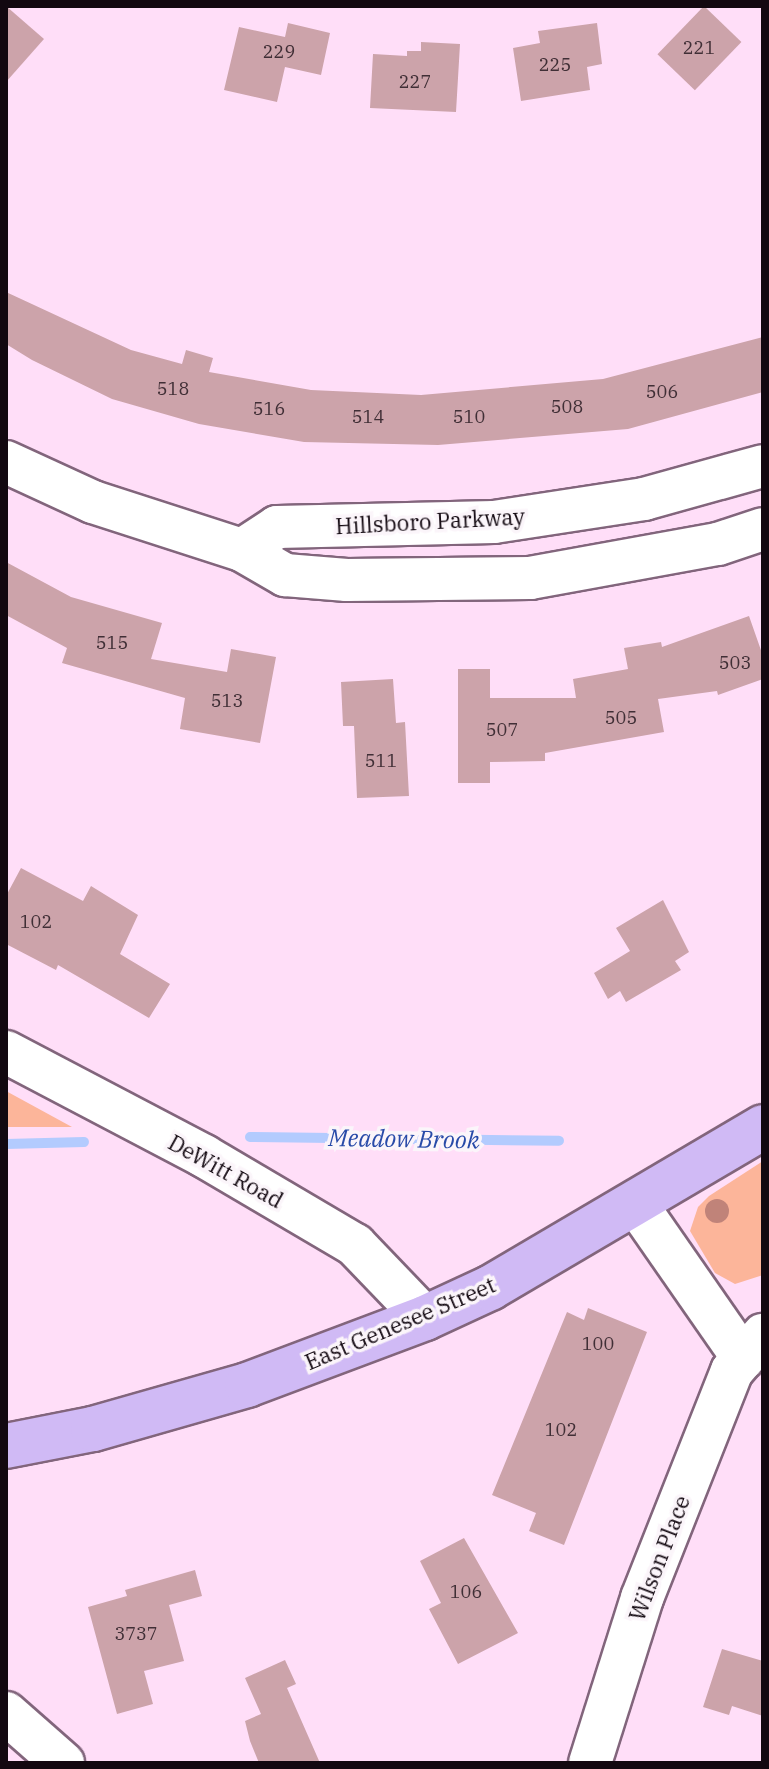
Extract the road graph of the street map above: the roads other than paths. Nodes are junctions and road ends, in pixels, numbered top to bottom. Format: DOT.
graph roads {
  1 [pos="6,462"];
  2 [pos="763,466"];
  3 [pos="763,529"];
  4 [pos="242,550"];
  5 [pos="6,1052"];
  6 [pos="763,1127"];
  7 [pos="636,1204"];
  8 [pos="425,1318"];
  9 [pos="753,1347"];
  10 [pos="6,1446"];
  11 [pos="6,1713"];
  12 [pos="63,1763"];
  13 [pos="590,1763"];
  1 -- 4 [label="street"];
  2 -- 4 [label="street, Hillsboro Parkway"];
  3 -- 4 [label="street"];
  5 -- 8 [label="street, DeWitt Road"];
  6 -- 7 [label="main road, East Genesee Street"];
  7 -- 8 [label="main road, East Genesee Street"];
  7 -- 9 [label="street"];
  8 -- 10 [label="main road, East Genesee Street"];
  9 -- 13 [label="street, Wilson Place"];
  11 -- 12 [label="street"];
}
